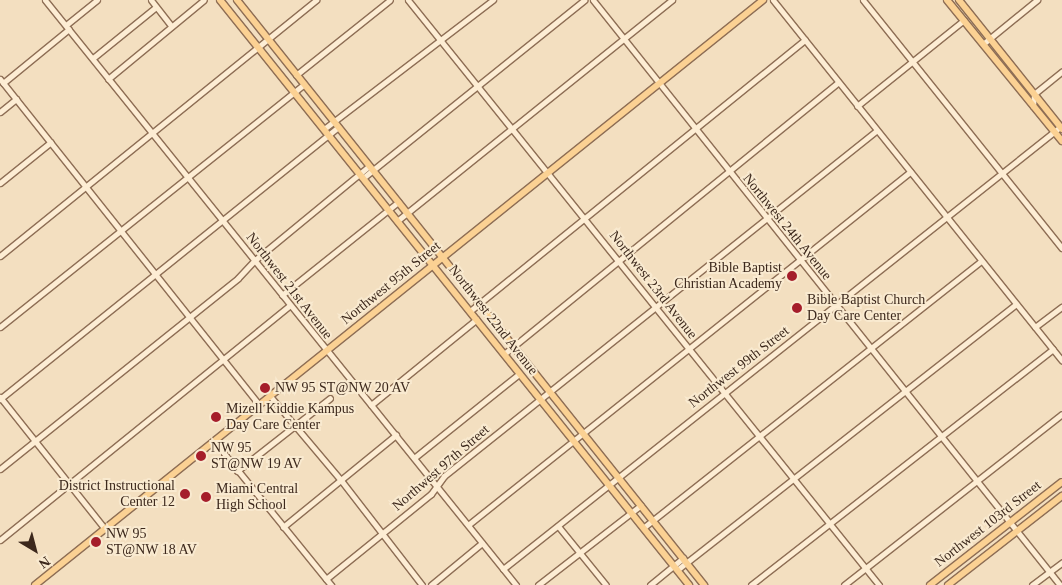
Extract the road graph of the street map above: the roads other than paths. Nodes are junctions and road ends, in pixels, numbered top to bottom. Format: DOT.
graph roads {
  1 [pos="45,0"];
  2 [pos="97,0"];
  3 [pos="151,0"];
  4 [pos="204,0"];
  5 [pos="220,0"];
  6 [pos="237,0"];
  7 [pos="316,0"];
  8 [pos="390,0"];
  9 [pos="408,0"];
  10 [pos="493,0"];
  11 [pos="584,0"];
  12 [pos="593,0"];
  13 [pos="672,0"];
  14 [pos="762,0"];
  15 [pos="773,0"];
  16 [pos="863,0"];
  17 [pos="947,0"];
  18 [pos="960,0"];
  19 [pos="1037,0"];
  20 [pos="156,7"];
  21 [pos="964,20"];
  22 [pos="171,26"];
  23 [pos="67,27"];
  24 [pos="439,38"];
  25 [pos="990,38"];
  26 [pos="268,39"];
  27 [pos="623,39"];
  28 [pos="805,40"];
  29 [pos="983,44"];
  30 [pos="258,47"];
  31 [pos="93,58"];
  32 [pos="913,62"];
  33 [pos="1062,71"];
  34 [pos="296,75"];
  35 [pos="108,78"];
  36 [pos="1,81"];
  37 [pos="838,83"];
  38 [pos="304,84"];
  39 [pos="658,84"];
  40 [pos="478,86"];
  41 [pos="294,92"];
  42 [pos="1034,94"];
  43 [pos="16,99"];
  44 [pos="857,106"];
  45 [pos="1032,106"];
  46 [pos="0,112"];
  47 [pos="334,121"];
  48 [pos="338,127"];
  49 [pos="1061,128"];
  50 [pos="324,129"];
  51 [pos="512,129"];
  52 [pos="694,130"];
  53 [pos="876,131"];
  54 [pos="1054,132"];
  55 [pos="151,133"];
  56 [pos="328,135"];
  57 [pos="1062,141"];
  58 [pos="51,142"];
  59 [pos="371,168"];
  60 [pos="910,172"];
  61 [pos="548,173"];
  62 [pos="729,173"];
  63 [pos="1002,173"];
  64 [pos="361,176"];
  65 [pos="188,178"];
  66 [pos="0,183"];
  67 [pos="86,187"];
  68 [pos="398,202"];
  69 [pos="389,210"];
  70 [pos="406,213"];
  71 [pos="765,217"];
  72 [pos="946,217"];
  73 [pos="586,219"];
  74 [pos="222,220"];
  75 [pos="397,221"];
  76 [pos="120,230"];
  77 [pos="1062,248"];
  78 [pos="0,256"];
  79 [pos="443,258"];
  80 [pos="799,259"];
  81 [pos="255,260"];
  82 [pos="620,260"];
  83 [pos="981,261"];
  84 [pos="434,266"];
  85 [pos="155,274"];
  86 [pos="282,295"];
  87 [pos="480,303"];
  88 [pos="1016,304"];
  89 [pos="290,305"];
  90 [pos="656,305"];
  91 [pos="836,305"];
  92 [pos="1062,307"];
  93 [pos="470,311"];
  94 [pos="190,317"];
  95 [pos="476,319"];
  96 [pos="0,327"];
  97 [pos="1035,327"];
  98 [pos="515,346"];
  99 [pos="688,348"];
  100 [pos="871,349"];
  101 [pos="1053,349"];
  102 [pos="326,351"];
  103 [pos="504,354"];
  104 [pos="224,360"];
  105 [pos="1062,360"];
  106 [pos="519,374"];
  107 [pos="549,390"];
  108 [pos="905,392"];
  109 [pos="725,393"];
  110 [pos="270,396"];
  111 [pos="0,398"];
  112 [pos="330,398"];
  113 [pos="539,399"];
  114 [pos="259,405"];
  115 [pos="371,405"];
  116 [pos="1062,414"];
  117 [pos="295,426"];
  118 [pos="584,433"];
  119 [pos="396,435"];
  120 [pos="759,436"];
  121 [pos="941,436"];
  122 [pos="34,441"];
  123 [pos="214,441"];
  124 [pos="573,441"];
  125 [pos="414,458"];
  126 [pos="0,469"];
  127 [pos="237,471"];
  128 [pos="619,477"];
  129 [pos="340,479"];
  130 [pos="793,479"];
  131 [pos="976,481"];
  132 [pos="1062,482"];
  133 [pos="69,485"];
  134 [pos="609,485"];
  135 [pos="437,486"];
  136 [pos="1062,496"];
  137 [pos="641,504"];
  138 [pos="630,512"];
  139 [pos="653,520"];
  140 [pos="1010,522"];
  141 [pos="829,524"];
  142 [pos="468,525"];
  143 [pos="558,526"];
  144 [pos="283,527"];
  145 [pos="643,528"];
  146 [pos="105,529"];
  147 [pos="1016,531"];
  148 [pos="382,532"];
  149 [pos="0,540"];
  150 [pos="482,543"];
  151 [pos="579,552"];
  152 [pos="685,560"];
  153 [pos="1062,562"];
  154 [pos="675,568"];
  155 [pos="865,568"];
  156 [pos="503,569"];
  157 [pos="1049,572"];
  158 [pos="326,579"];
  159 [pos="35,585"];
  160 [pos="331,585"];
  161 [pos="422,585"];
  162 [pos="431,585"];
  163 [pos="516,585"];
  164 [pos="538,585"];
  165 [pos="606,585"];
  166 [pos="650,585"];
  167 [pos="689,585"];
  168 [pos="704,585"];
  169 [pos="751,585"];
  170 [pos="844,585"];
  171 [pos="879,585"];
  172 [pos="930,585"];
  173 [pos="948,585"];
  174 [pos="1032,585"];
  175 [pos="1060,585"];
  1 -- 23 [label="street, Northwest 21st Avenue"];
  2 -- 23 [label="street"];
  3 -- 20 [label="street"];
  4 -- 22 [label="street"];
  5 -- 30 [label="main road, Northwest 22nd Avenue"];
  6 -- 26 [label="main road, Northwest 22nd Avenue"];
  7 -- 26 [label="street"];
  8 -- 34 [label="street"];
  9 -- 24 [label="street, Northwest 23rd Avenue"];
  10 -- 24 [label="street"];
  11 -- 40 [label="street"];
  12 -- 27 [label="street, Northwest 24th Avenue"];
  13 -- 27 [label="street"];
  14 -- 39 [label="main road, Northwest 95th Street"];
  15 -- 28 [label="street"];
  16 -- 32 [label="street"];
  17 -- 21 [label="main road"];
  18 -- 25 [label="main road"];
  19 -- 25 [label="street"];
  20 -- 22 [label="street"];
  20 -- 31 [label="street"];
  21 -- 29 [label="main road"];
  21 -- 32 [label="street"];
  22 -- 35 [label="street"];
  23 -- 31 [label="street, Northwest 21st Avenue"];
  23 -- 36 [label="street"];
  24 -- 40 [label="street, Northwest 23rd Avenue"];
  24 -- 47 [label="street"];
  25 -- 29 [label="street"];
  25 -- 42 [label="main road"];
  26 -- 30 [label="street"];
  26 -- 34 [label="main road, Northwest 22nd Avenue"];
  27 -- 39 [label="street, Northwest 24th Avenue"];
  27 -- 51 [label="street"];
  28 -- 37 [label="street"];
  28 -- 52 [label="street"];
  29 -- 45 [label="main road"];
  30 -- 41 [label="main road, Northwest 22nd Avenue"];
  30 -- 55 [label="street"];
  31 -- 35 [label="street, Northwest 21st Avenue"];
  32 -- 44 [label="street"];
  32 -- 63 [label="street"];
  33 -- 42 [label="street"];
  34 -- 38 [label="main road, Northwest 22nd Avenue"];
  35 -- 55 [label="street, Northwest 21st Avenue"];
  36 -- 43 [label="street"];
  37 -- 44 [label="street"];
  37 -- 62 [label="street"];
  38 -- 41 [label="street"];
  38 -- 47 [label="main road, Northwest 22nd Avenue"];
  39 -- 52 [label="street, Northwest 24th Avenue"];
  39 -- 61 [label="main road, Northwest 95th Street"];
  40 -- 51 [label="street, Northwest 23rd Avenue"];
  40 -- 59 [label="street"];
  41 -- 50 [label="main road, Northwest 22nd Avenue"];
  41 -- 65 [label="street"];
  42 -- 45 [label="street"];
  42 -- 49 [label="main road"];
  43 -- 46 [label="street"];
  43 -- 58 [label="street"];
  44 -- 53 [label="street"];
  45 -- 54 [label="main road"];
  47 -- 48 [label="main road, Northwest 22nd Avenue"];
  47 -- 50 [label="street"];
  48 -- 56 [label="street"];
  48 -- 59 [label="main road, Northwest 22nd Avenue"];
  49 -- 54 [label="street, Northwest 99th Street"];
  50 -- 56 [label="main road, Northwest 22nd Avenue"];
  51 -- 61 [label="street, Northwest 23rd Avenue"];
  51 -- 70 [label="street"];
  52 -- 62 [label="street, Northwest 24th Avenue"];
  52 -- 73 [label="street"];
  53 -- 60 [label="street"];
  53 -- 71 [label="street, Northwest 97th Street"];
  54 -- 57 [label="main road"];
  54 -- 63 [label="street, Northwest 99th Street"];
  55 -- 65 [label="street, Northwest 21st Avenue"];
  55 -- 67 [label="street"];
  56 -- 64 [label="main road, Northwest 22nd Avenue"];
  56 -- 74 [label="street"];
  58 -- 66 [label="street"];
  58 -- 67 [label="street"];
  59 -- 64 [label="street"];
  59 -- 68 [label="main road, Northwest 22nd Avenue"];
  60 -- 72 [label="street"];
  60 -- 80 [label="street"];
  61 -- 73 [label="street, Northwest 23rd Avenue"];
  61 -- 79 [label="main road, Northwest 95th Street"];
  62 -- 71 [label="street, Northwest 24th Avenue"];
  62 -- 82 [label="street"];
  63 -- 72 [label="street, Northwest 99th Street"];
  63 -- 77 [label="street"];
  64 -- 69 [label="main road, Northwest 22nd Avenue"];
  64 -- 81 [label="street"];
  65 -- 74 [label="street, Northwest 21st Avenue"];
  65 -- 76 [label="street"];
  67 -- 76 [label="street"];
  67 -- 78 [label="street"];
  68 -- 69 [label="street"];
  68 -- 70 [label="main road, Northwest 22nd Avenue"];
  69 -- 75 [label="main road, Northwest 22nd Avenue"];
  69 -- 86 [label="street"];
  70 -- 75 [label="street"];
  70 -- 79 [label="main road, Northwest 22nd Avenue"];
  71 -- 80 [label="street, Northwest 24th Avenue"];
  71 -- 90 [label="street, Northwest 97th Street"];
  72 -- 83 [label="street"];
  72 -- 91 [label="street, Northwest 99th Street"];
  73 -- 82 [label="street, Northwest 23rd Avenue"];
  73 -- 87 [label="street"];
  74 -- 81 [label="street, Northwest 21st Avenue"];
  74 -- 85 [label="street"];
  75 -- 84 [label="main road, Northwest 22nd Avenue"];
  76 -- 85 [label="street"];
  76 -- 96 [label="street"];
  79 -- 84 [label="main road, Northwest 95th Street"];
  79 -- 87 [label="main road, Northwest 22nd Avenue"];
  80 -- 91 [label="street, Northwest 24th Avenue"];
  80 -- 99 [label="street"];
  81 -- 86 [label="street, Northwest 21st Avenue"];
  81 -- 94 [label="street"];
  82 -- 90 [label="street, Northwest 23rd Avenue"];
  82 -- 98 [label="street"];
  83 -- 88 [label="street"];
  83 -- 100 [label="street"];
  84 -- 93 [label="main road, Northwest 22nd Avenue"];
  84 -- 102 [label="main road, Northwest 95th Street"];
  85 -- 94 [label="street"];
  85 -- 111 [label="street"];
  86 -- 89 [label="street, Northwest 21st Avenue"];
  87 -- 93 [label="street"];
  87 -- 98 [label="main road, Northwest 22nd Avenue"];
  88 -- 97 [label="street"];
  88 -- 108 [label="street"];
  89 -- 102 [label="street, Northwest 21st Avenue"];
  89 -- 104 [label="street"];
  90 -- 99 [label="street, Northwest 23rd Avenue"];
  90 -- 107 [label="street, Northwest 97th Street"];
  91 -- 100 [label="street, Northwest 24th Avenue"];
  91 -- 109 [label="street, Northwest 99th Street"];
  92 -- 97 [label="street"];
  93 -- 95 [label="main road, Northwest 22nd Avenue"];
  94 -- 104 [label="street"];
  94 -- 122 [label="street"];
  95 -- 103 [label="main road, Northwest 22nd Avenue"];
  95 -- 115 [label="street"];
  97 -- 101 [label="street"];
  98 -- 103 [label="street"];
  98 -- 107 [label="main road, Northwest 22nd Avenue"];
  99 -- 109 [label="street, Northwest 23rd Avenue"];
  99 -- 118 [label="street"];
  100 -- 108 [label="street, Northwest 24th Avenue"];
  100 -- 120 [label="street"];
  101 -- 105 [label="street"];
  101 -- 121 [label="street"];
  102 -- 110 [label="main road, Northwest 95th Street"];
  102 -- 115 [label="street, Northwest 21st Avenue"];
  103 -- 106 [label="main road, Northwest 22nd Avenue"];
  104 -- 114 [label="street"];
  104 -- 133 [label="street"];
  106 -- 113 [label="main road, Northwest 22nd Avenue"];
  106 -- 125 [label="street"];
  107 -- 113 [label="street, Northwest 97th Street"];
  107 -- 118 [label="main road, Northwest 22nd Avenue"];
  108 -- 121 [label="street, Northwest 24th Avenue"];
  108 -- 130 [label="street"];
  109 -- 120 [label="street, Northwest 23rd Avenue"];
  109 -- 128 [label="street, Northwest 99th Street"];
  110 -- 114 [label="main road, Northwest 95th Street"];
  110 -- 117 [label="street"];
  111 -- 122 [label="street"];
  112 -- 117 [label="street"];
  113 -- 124 [label="main road, Northwest 22nd Avenue"];
  113 -- 135 [label="street, Northwest 97th Street"];
  114 -- 123 [label="main road, Northwest 95th Street"];
  115 -- 119 [label="street, Northwest 21st Avenue"];
  116 -- 131 [label="street"];
  117 -- 127 [label="street"];
  117 -- 129 [label="street"];
  118 -- 124 [label="street"];
  118 -- 128 [label="main road, Northwest 22nd Avenue"];
  119 -- 125 [label="street, Northwest 21st Avenue"];
  119 -- 129 [label="street"];
  120 -- 130 [label="street, Northwest 23rd Avenue"];
  120 -- 139 [label="street"];
  121 -- 131 [label="street, Northwest 24th Avenue"];
  121 -- 141 [label="street"];
  122 -- 126 [label="street"];
  122 -- 133 [label="street"];
  123 -- 127 [label="street"];
  123 -- 146 [label="main road, Northwest 95th Street"];
  124 -- 134 [label="main road, Northwest 22nd Avenue"];
  124 -- 142 [label="street"];
  125 -- 135 [label="street, Northwest 21st Avenue"];
  127 -- 144 [label="street"];
  128 -- 134 [label="street, Northwest 99th Street"];
  128 -- 137 [label="main road, Northwest 22nd Avenue"];
  129 -- 144 [label="street"];
  129 -- 148 [label="street"];
  130 -- 141 [label="street, Northwest 23rd Avenue"];
  130 -- 152 [label="street"];
  131 -- 140 [label="street, Northwest 24th Avenue"];
  131 -- 155 [label="street"];
  132 -- 140 [label="main road, Northwest 103rd Street"];
  133 -- 146 [label="street"];
  133 -- 149 [label="street"];
  134 -- 138 [label="main road, Northwest 22nd Avenue"];
  134 -- 143 [label="street, Northwest 99th Street"];
  135 -- 142 [label="street, Northwest 21st Avenue"];
  135 -- 148 [label="street, Northwest 97th Street"];
  136 -- 147 [label="main road, Northwest 103rd Street"];
  137 -- 138 [label="street"];
  137 -- 139 [label="main road, Northwest 22nd Avenue"];
  138 -- 145 [label="main road, Northwest 22nd Avenue"];
  138 -- 151 [label="street"];
  139 -- 145 [label="street"];
  139 -- 152 [label="main road, Northwest 22nd Avenue"];
  140 -- 147 [label="street, Northwest 24th Avenue"];
  140 -- 172 [label="main road, Northwest 103rd Street"];
  141 -- 155 [label="street, Northwest 23rd Avenue"];
  141 -- 169 [label="street"];
  142 -- 150 [label="street, Northwest 21st Avenue"];
  143 -- 151 [label="street"];
  143 -- 156 [label="street, Northwest 99th Street"];
  144 -- 158 [label="street"];
  145 -- 154 [label="main road, Northwest 22nd Avenue"];
  146 -- 159 [label="main road, Northwest 95th Street"];
  147 -- 157 [label="street, Northwest 24th Avenue"];
  147 -- 173 [label="main road, Northwest 103rd Street"];
  148 -- 158 [label="street, Northwest 97th Street"];
  148 -- 161 [label="street"];
  150 -- 156 [label="street, Northwest 21st Avenue"];
  150 -- 162 [label="street"];
  151 -- 164 [label="street"];
  151 -- 165 [label="street"];
  152 -- 154 [label="street"];
  152 -- 168 [label="main road, Northwest 22nd Avenue"];
  153 -- 157 [label="street"];
  154 -- 166 [label="street"];
  154 -- 167 [label="main road, Northwest 22nd Avenue"];
  155 -- 170 [label="street"];
  155 -- 171 [label="street, Northwest 23rd Avenue"];
  156 -- 163 [label="street, Northwest 21st Avenue"];
  157 -- 174 [label="street"];
  157 -- 175 [label="street, Northwest 24th Avenue"];
  158 -- 160 [label="street"];
}
